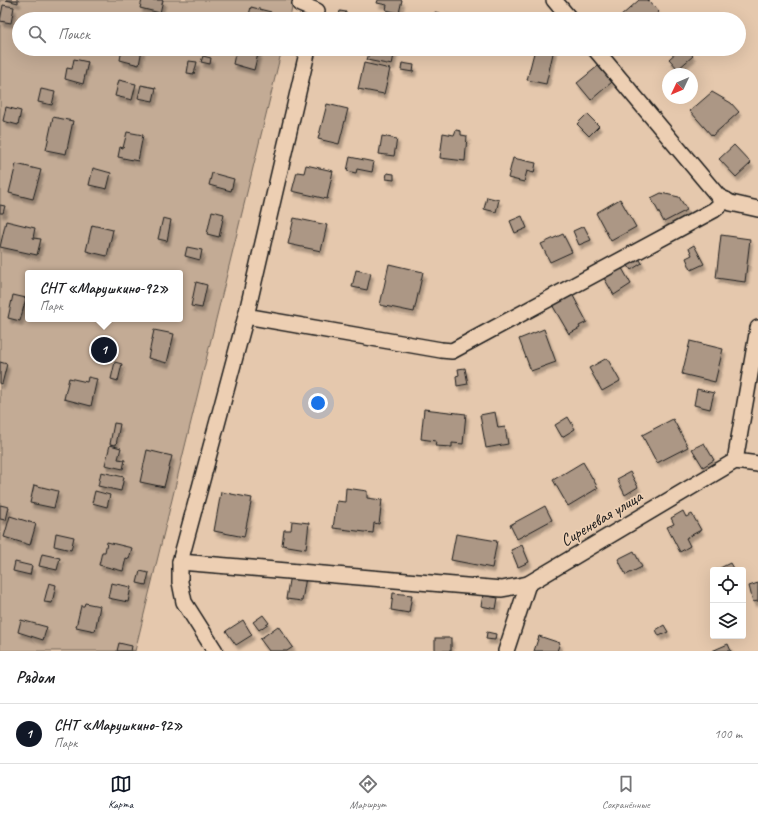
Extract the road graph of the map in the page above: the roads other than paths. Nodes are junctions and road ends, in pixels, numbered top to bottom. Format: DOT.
graph roads {
  1 [pos="554,0"];
  2 [pos="300,4"];
  3 [pos="318,10"];
  4 [pos="564,12"];
  5 [pos="306,56"];
  6 [pos="601,56"];
  7 [pos="726,200"];
  8 [pos="758,209"];
  9 [pos="246,316"];
  10 [pos="758,328"];
  11 [pos="735,461"];
  12 [pos="758,464"];
  13 [pos="180,562"];
  14 [pos="528,584"];
  15 [pos="215,651"];
  16 [pos="506,651"];
  1 -- 4 [label="street"];
  2 -- 3 [label="street"];
  5 -- 9 [label="street"];
  6 -- 7 [label="street"];
  7 -- 8 [label="street"];
  7 -- 9 [label="street"];
  9 -- 13 [label="street"];
  10 -- 11 [label="street"];
  11 -- 12 [label="street"];
  11 -- 14 [label="street, Сиреневая улица"];
  13 -- 14 [label="street"];
  13 -- 15 [label="street"];
  14 -- 16 [label="street"];
}
